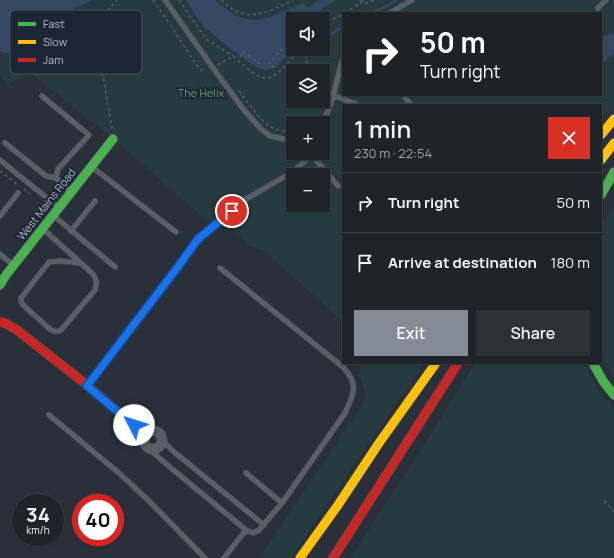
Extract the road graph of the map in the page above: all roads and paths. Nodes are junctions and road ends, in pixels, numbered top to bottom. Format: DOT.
graph roads {
  1 [pos="117,0"];
  2 [pos="153,0"];
  3 [pos="166,0"];
  4 [pos="179,0"];
  5 [pos="221,0"];
  6 [pos="293,0"];
  7 [pos="374,0"];
  8 [pos="412,0"];
  9 [pos="606,0"];
  10 [pos="362,1"];
  11 [pos="598,8"];
  12 [pos="109,10"];
  13 [pos="351,10"];
  14 [pos="348,12"];
  15 [pos="392,12"];
  16 [pos="342,15"];
  17 [pos="330,21"];
  18 [pos="284,47"];
  19 [pos="233,56"];
  20 [pos="294,56"];
  21 [pos="240,57"];
  22 [pos="342,62"];
  23 [pos="262,65"];
  24 [pos="212,68"];
  25 [pos="274,68"];
  26 [pos="103,74"];
  27 [pos="236,88"];
  28 [pos="42,96"];
  29 [pos="404,96"];
  30 [pos="333,97"];
  31 [pos="356,104"];
  32 [pos="410,104"];
  33 [pos="325,116"];
  34 [pos="614,119"];
  35 [pos="286,131"];
  36 [pos="602,134"];
  37 [pos="113,139"];
  38 [pos="286,139"];
  39 [pos="5,143"];
  40 [pos="614,143"];
  41 [pos="602,159"];
  42 [pos="0,160"];
  43 [pos="306,160"];
  44 [pos="316,160"];
  45 [pos="91,166"];
  46 [pos="0,172"];
  47 [pos="614,172"];
  48 [pos="56,178"];
  49 [pos="338,186"];
  50 [pos="72,191"];
  51 [pos="18,192"];
  52 [pos="602,193"];
  53 [pos="30,194"];
  54 [pos="95,201"];
  55 [pos="56,212"];
  56 [pos="0,216"];
  57 [pos="43,228"];
  58 [pos="72,231"];
  59 [pos="176,232"];
  60 [pos="0,254"];
  61 [pos="81,263"];
  62 [pos="14,265"];
  63 [pos="115,268"];
  64 [pos="220,268"];
  65 [pos="0,285"];
  66 [pos="0,322"];
  67 [pos="435,364"];
  68 [pos="439,364"];
  69 [pos="457,364"];
  70 [pos="594,364"];
  71 [pos="87,386"];
  72 [pos="614,395"];
  73 [pos="49,415"];
  74 [pos="145,435"];
  75 [pos="162,440"];
  76 [pos="147,447"];
  77 [pos="370,472"];
  78 [pos="246,473"];
  79 [pos="604,501"];
  80 [pos="282,503"];
  81 [pos="614,511"];
  82 [pos="264,525"];
  83 [pos="246,530"];
  84 [pos="204,558"];
  85 [pos="224,558"];
  86 [pos="300,558"];
  87 [pos="333,558"];
  1 -- 12 [label="path"];
  2 -- 24 [label="path"];
  3 -- 24 [label="lane"];
  4 -- 19 [label="path"];
  5 -- 6 [label="path"];
  7 -- 10 [label="path"];
  8 -- 15 [label="lane"];
  9 -- 11 [label="lane"];
  10 -- 13 [label="path"];
  13 -- 14 [label="path"];
  16 -- 17 [label="path"];
  18 -- 25 [label="path"];
  19 -- 20 [label="path"];
  19 -- 24 [label="path"];
  21 -- 23 [label="path"];
  22 -- 30 [label="lane"];
  24 -- 38 [label="lane"];
  26 -- 37 [label="path"];
  27 -- 35 [label="path"];
  28 -- 48 [label="lane"];
  29 -- 32 [label="lane"];
  30 -- 31 [label="lane"];
  30 -- 33 [label="lane"];
  34 -- 36 [label="main road"];
  37 -- 45 [label="main road, West Mains Road"];
  39 -- 48 [label="lane"];
  40 -- 41 [label="main road"];
  42 -- 55 [label="lane"];
  43 -- 71 [label="lane"];
  44 -- 49 [label="lane"];
  45 -- 50 [label="main road, West Mains Road"];
  45 -- 59 [label="lane"];
  46 -- 53 [label="path"];
  47 -- 52 [label="main road"];
  48 -- 50 [label="lane"];
  50 -- 55 [label="main road, West Mains Road"];
  51 -- 56 [label="lane"];
  54 -- 58 [label="lane"];
  55 -- 57 [label="main road, West Mains Road"];
  55 -- 58 [label="lane"];
  57 -- 61 [label="lane"];
  57 -- 62 [label="main road, West Mains Road"];
  58 -- 63 [label="lane"];
  60 -- 62 [label="lane"];
  61 -- 61 [label="lane"];
  62 -- 65 [label="main road, West Mains Road"];
  64 -- 80 [label="lane"];
  66 -- 71 [label="main road"];
  67 -- 86 [label="main road"];
  68 -- 77 [label="main road"];
  69 -- 87 [label="main road"];
  70 -- 72 [label="main road"];
  71 -- 74 [label="main road"];
  73 -- 84 [label="lane"];
  74 -- 75 [label="street"];
  74 -- 76 [label="street"];
  75 -- 76 [label="street"];
  75 -- 82 [label="lane"];
  76 -- 83 [label="lane"];
  78 -- 80 [label="lane"];
  79 -- 81 [label="path"];
  80 -- 82 [label="lane"];
  82 -- 83 [label="lane"];
  83 -- 85 [label="lane"];
}
